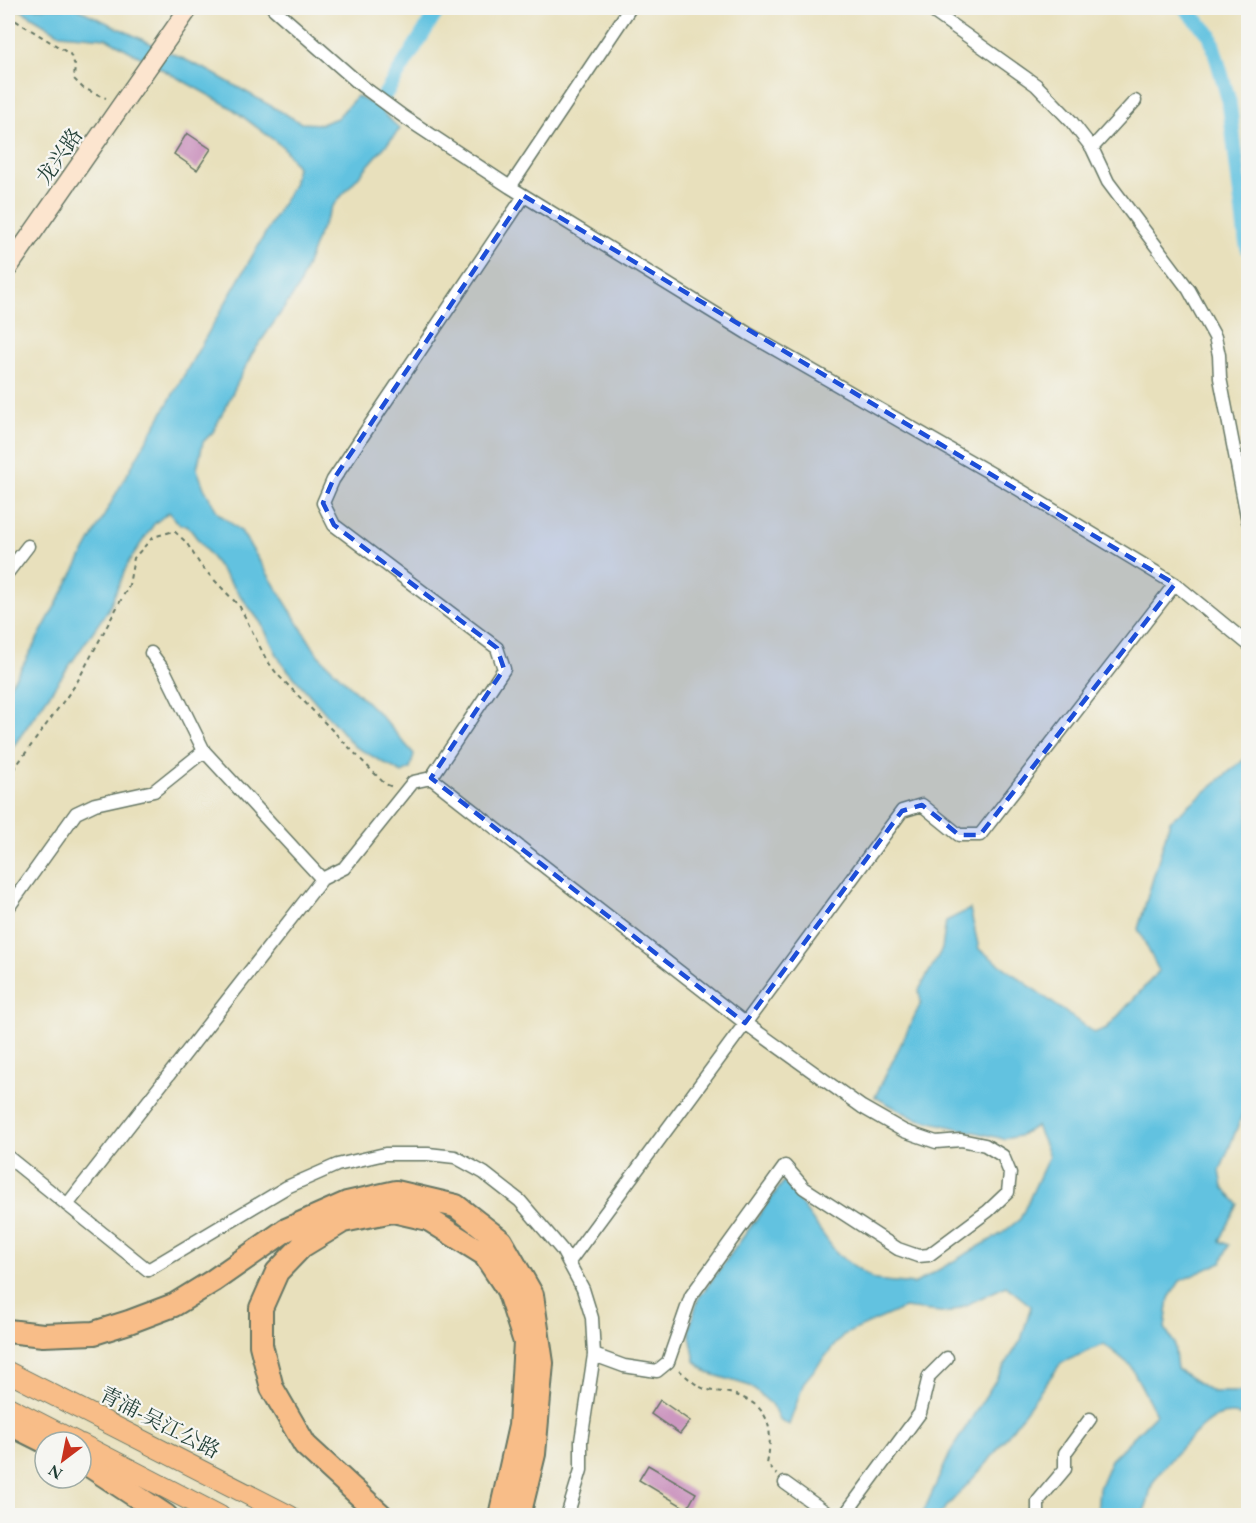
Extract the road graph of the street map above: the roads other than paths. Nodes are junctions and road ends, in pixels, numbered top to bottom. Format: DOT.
graph roads {
  1 [pos="189,8"];
  2 [pos="273,8"];
  3 [pos="630,8"];
  4 [pos="928,8"];
  5 [pos="1135,101"];
  6 [pos="1092,148"];
  7 [pos="510,188"];
  8 [pos="524,196"];
  9 [pos="8,268"];
  10 [pos="1248,521"];
  11 [pos="28,546"];
  12 [pos="8,572"];
  13 [pos="1175,584"];
  14 [pos="1248,644"];
  15 [pos="151,653"];
  16 [pos="204,751"];
  17 [pos="431,778"];
  18 [pos="322,879"];
  19 [pos="8,908"];
  20 [pos="745,1023"];
  21 [pos="8,1157"];
  22 [pos="67,1204"];
  23 [pos="568,1262"];
  24 [pos="8,1331"];
  25 [pos="594,1356"];
  26 [pos="946,1358"];
  27 [pos="8,1372"];
  28 [pos="8,1407"];
  29 [pos="1090,1419"];
  30 [pos="8,1423"];
  31 [pos="53,1430"];
  32 [pos="33,1436"];
  33 [pos="93,1450"];
  34 [pos="93,1468"];
  35 [pos="785,1483"];
  36 [pos="166,1515"];
  37 [pos="220,1515"];
  38 [pos="290,1515"];
  39 [pos="382,1515"];
  40 [pos="500,1515"];
  41 [pos="519,1515"];
  42 [pos="567,1515"];
  43 [pos="831,1515"];
  44 [pos="844,1515"];
  45 [pos="1038,1515"];
  1 -- 9 [label="street, 龙兴路"];
  2 -- 7 [label="street"];
  3 -- 7 [label="street"];
  4 -- 6 [label="street"];
  5 -- 6 [label="street"];
  6 -- 10 [label="street"];
  7 -- 8 [label="street"];
  8 -- 13 [label="street"];
  8 -- 17 [label="street"];
  11 -- 12 [label="street"];
  13 -- 14 [label="street"];
  13 -- 20 [label="street"];
  15 -- 16 [label="street"];
  16 -- 18 [label="street"];
  16 -- 19 [label="street"];
  17 -- 18 [label="street"];
  17 -- 20 [label="street"];
  18 -- 22 [label="street"];
  20 -- 23 [label="street"];
  20 -- 25 [label="street"];
  21 -- 22 [label="street"];
  22 -- 23 [label="street"];
  23 -- 25 [label="street"];
  24 -- 41 [label="highway"];
  25 -- 42 [label="street"];
  26 -- 44 [label="street"];
  27 -- 38 [label="main road, 青浦-吴江公路"];
  28 -- 31 [label="main road"];
  29 -- 45 [label="street"];
  30 -- 32 [label="highway"];
  33 -- 37 [label="main road"];
  34 -- 36 [label="highway"];
  35 -- 43 [label="street"];
  39 -- 40 [label="highway"];
}
